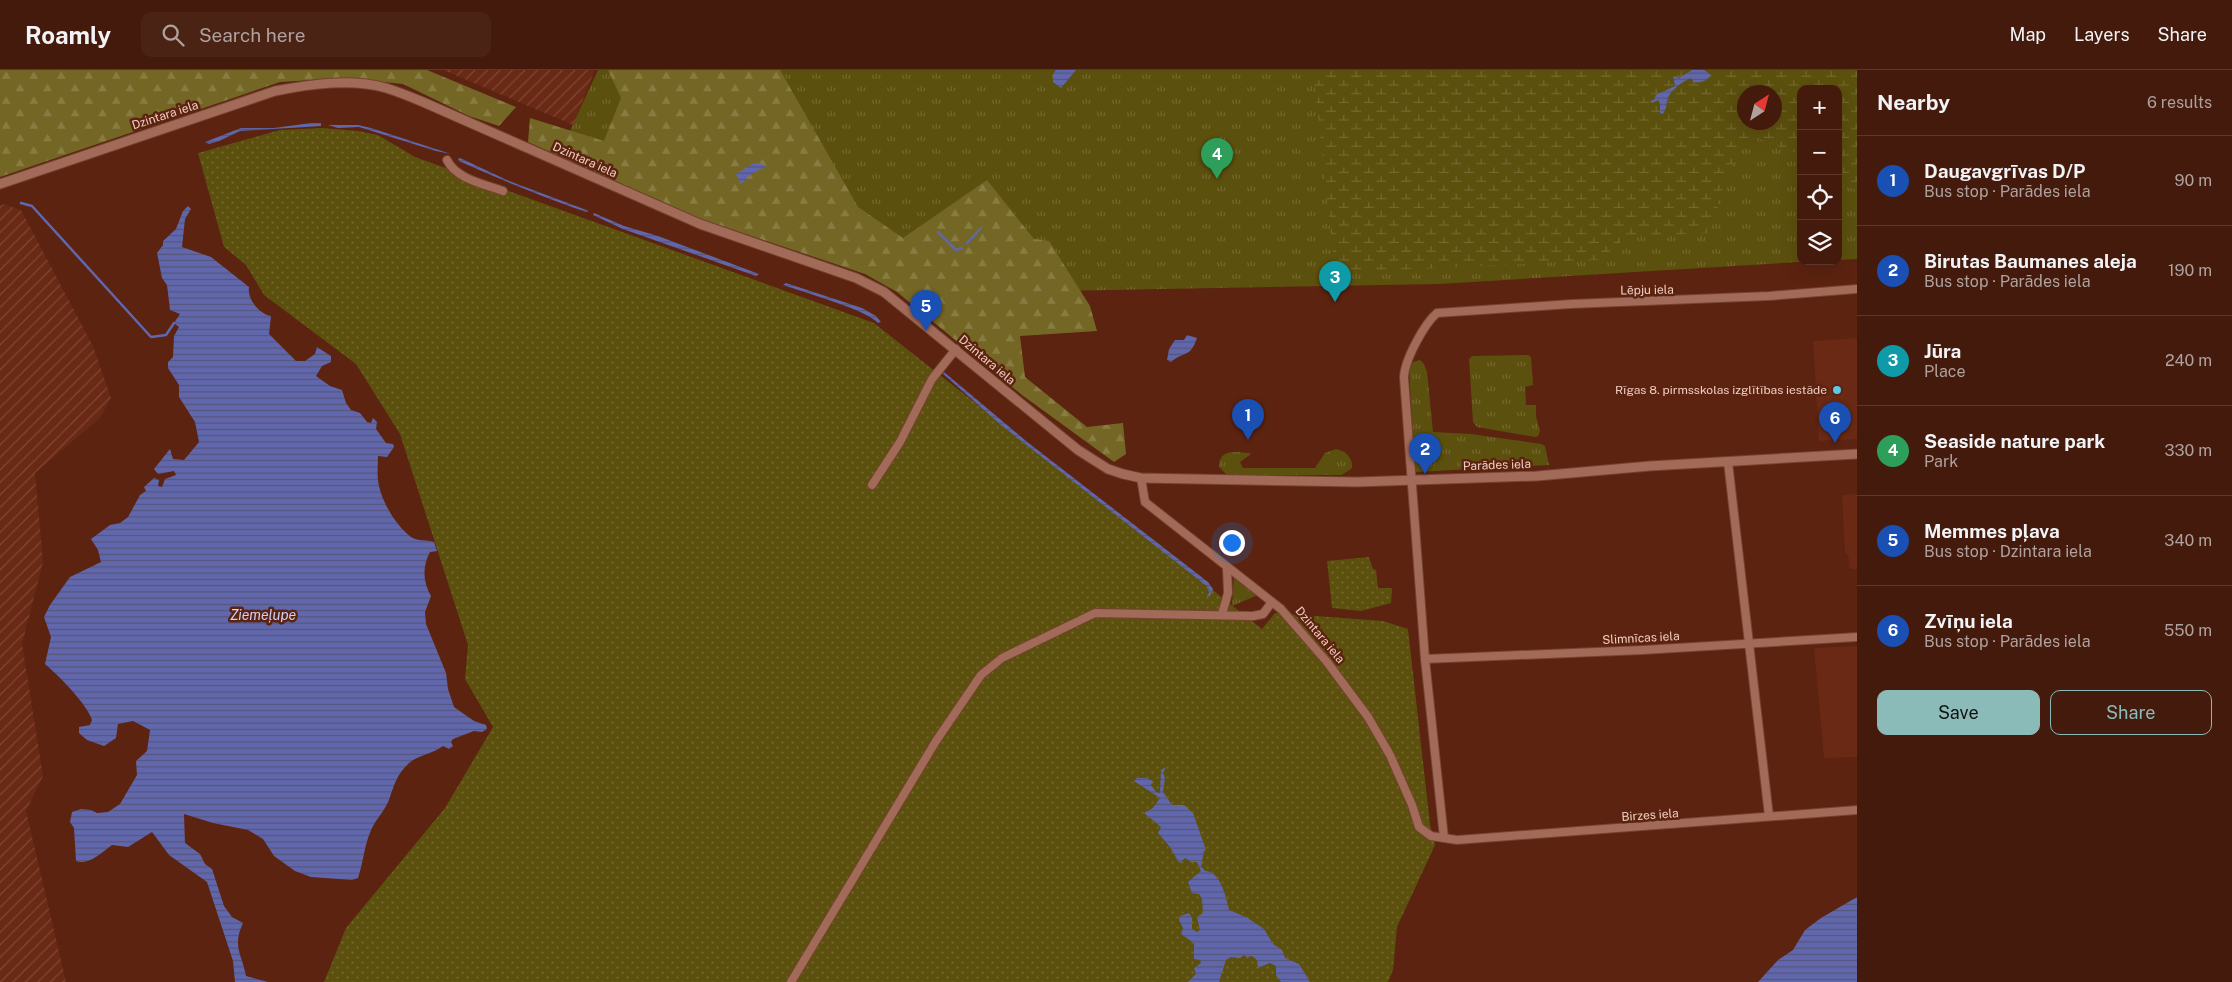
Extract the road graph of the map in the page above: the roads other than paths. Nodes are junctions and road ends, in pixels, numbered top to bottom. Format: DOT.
graph roads {
  1 [pos="447,160"];
  2 [pos="0,184"];
  3 [pos="503,191"];
  4 [pos="1857,289"];
  5 [pos="956,349"];
  6 [pos="1857,454"];
  7 [pos="1728,462"];
  8 [pos="1108,469"];
  9 [pos="1141,478"];
  10 [pos="1412,480"];
  11 [pos="872,484"];
  12 [pos="1227,569"];
  13 [pos="1272,602"];
  14 [pos="1222,614"];
  15 [pos="1857,637"];
  16 [pos="1748,644"];
  17 [pos="1425,659"];
  18 [pos="1857,810"];
  19 [pos="1769,816"];
  20 [pos="1444,838"];
  21 [pos="791,982"];
  1 -- 3 [label="street"];
  2 -- 5 [label="street, Dzintara iela"];
  4 -- 10 [label="street, Lēpju iela"];
  5 -- 8 [label="street, Dzintara iela"];
  5 -- 11 [label="street"];
  6 -- 7 [label="street, Parādes iela"];
  7 -- 10 [label="street, Parādes iela"];
  7 -- 16 [label="street"];
  8 -- 9 [label="street, Parādes iela"];
  9 -- 10 [label="street, Parādes iela"];
  9 -- 12 [label="street, Dzintara iela"];
  10 -- 17 [label="street"];
  12 -- 13 [label="street, Dzintara iela"];
  12 -- 14 [label="street"];
  13 -- 14 [label="street"];
  13 -- 20 [label="street, Dzintara iela"];
  14 -- 21 [label="street"];
  15 -- 16 [label="street, Slimnīcas iela"];
  16 -- 17 [label="street, Slimnīcas iela"];
  16 -- 19 [label="street"];
  17 -- 20 [label="street"];
  18 -- 19 [label="street, Birzes iela"];
  19 -- 20 [label="street, Birzes iela"];
}
